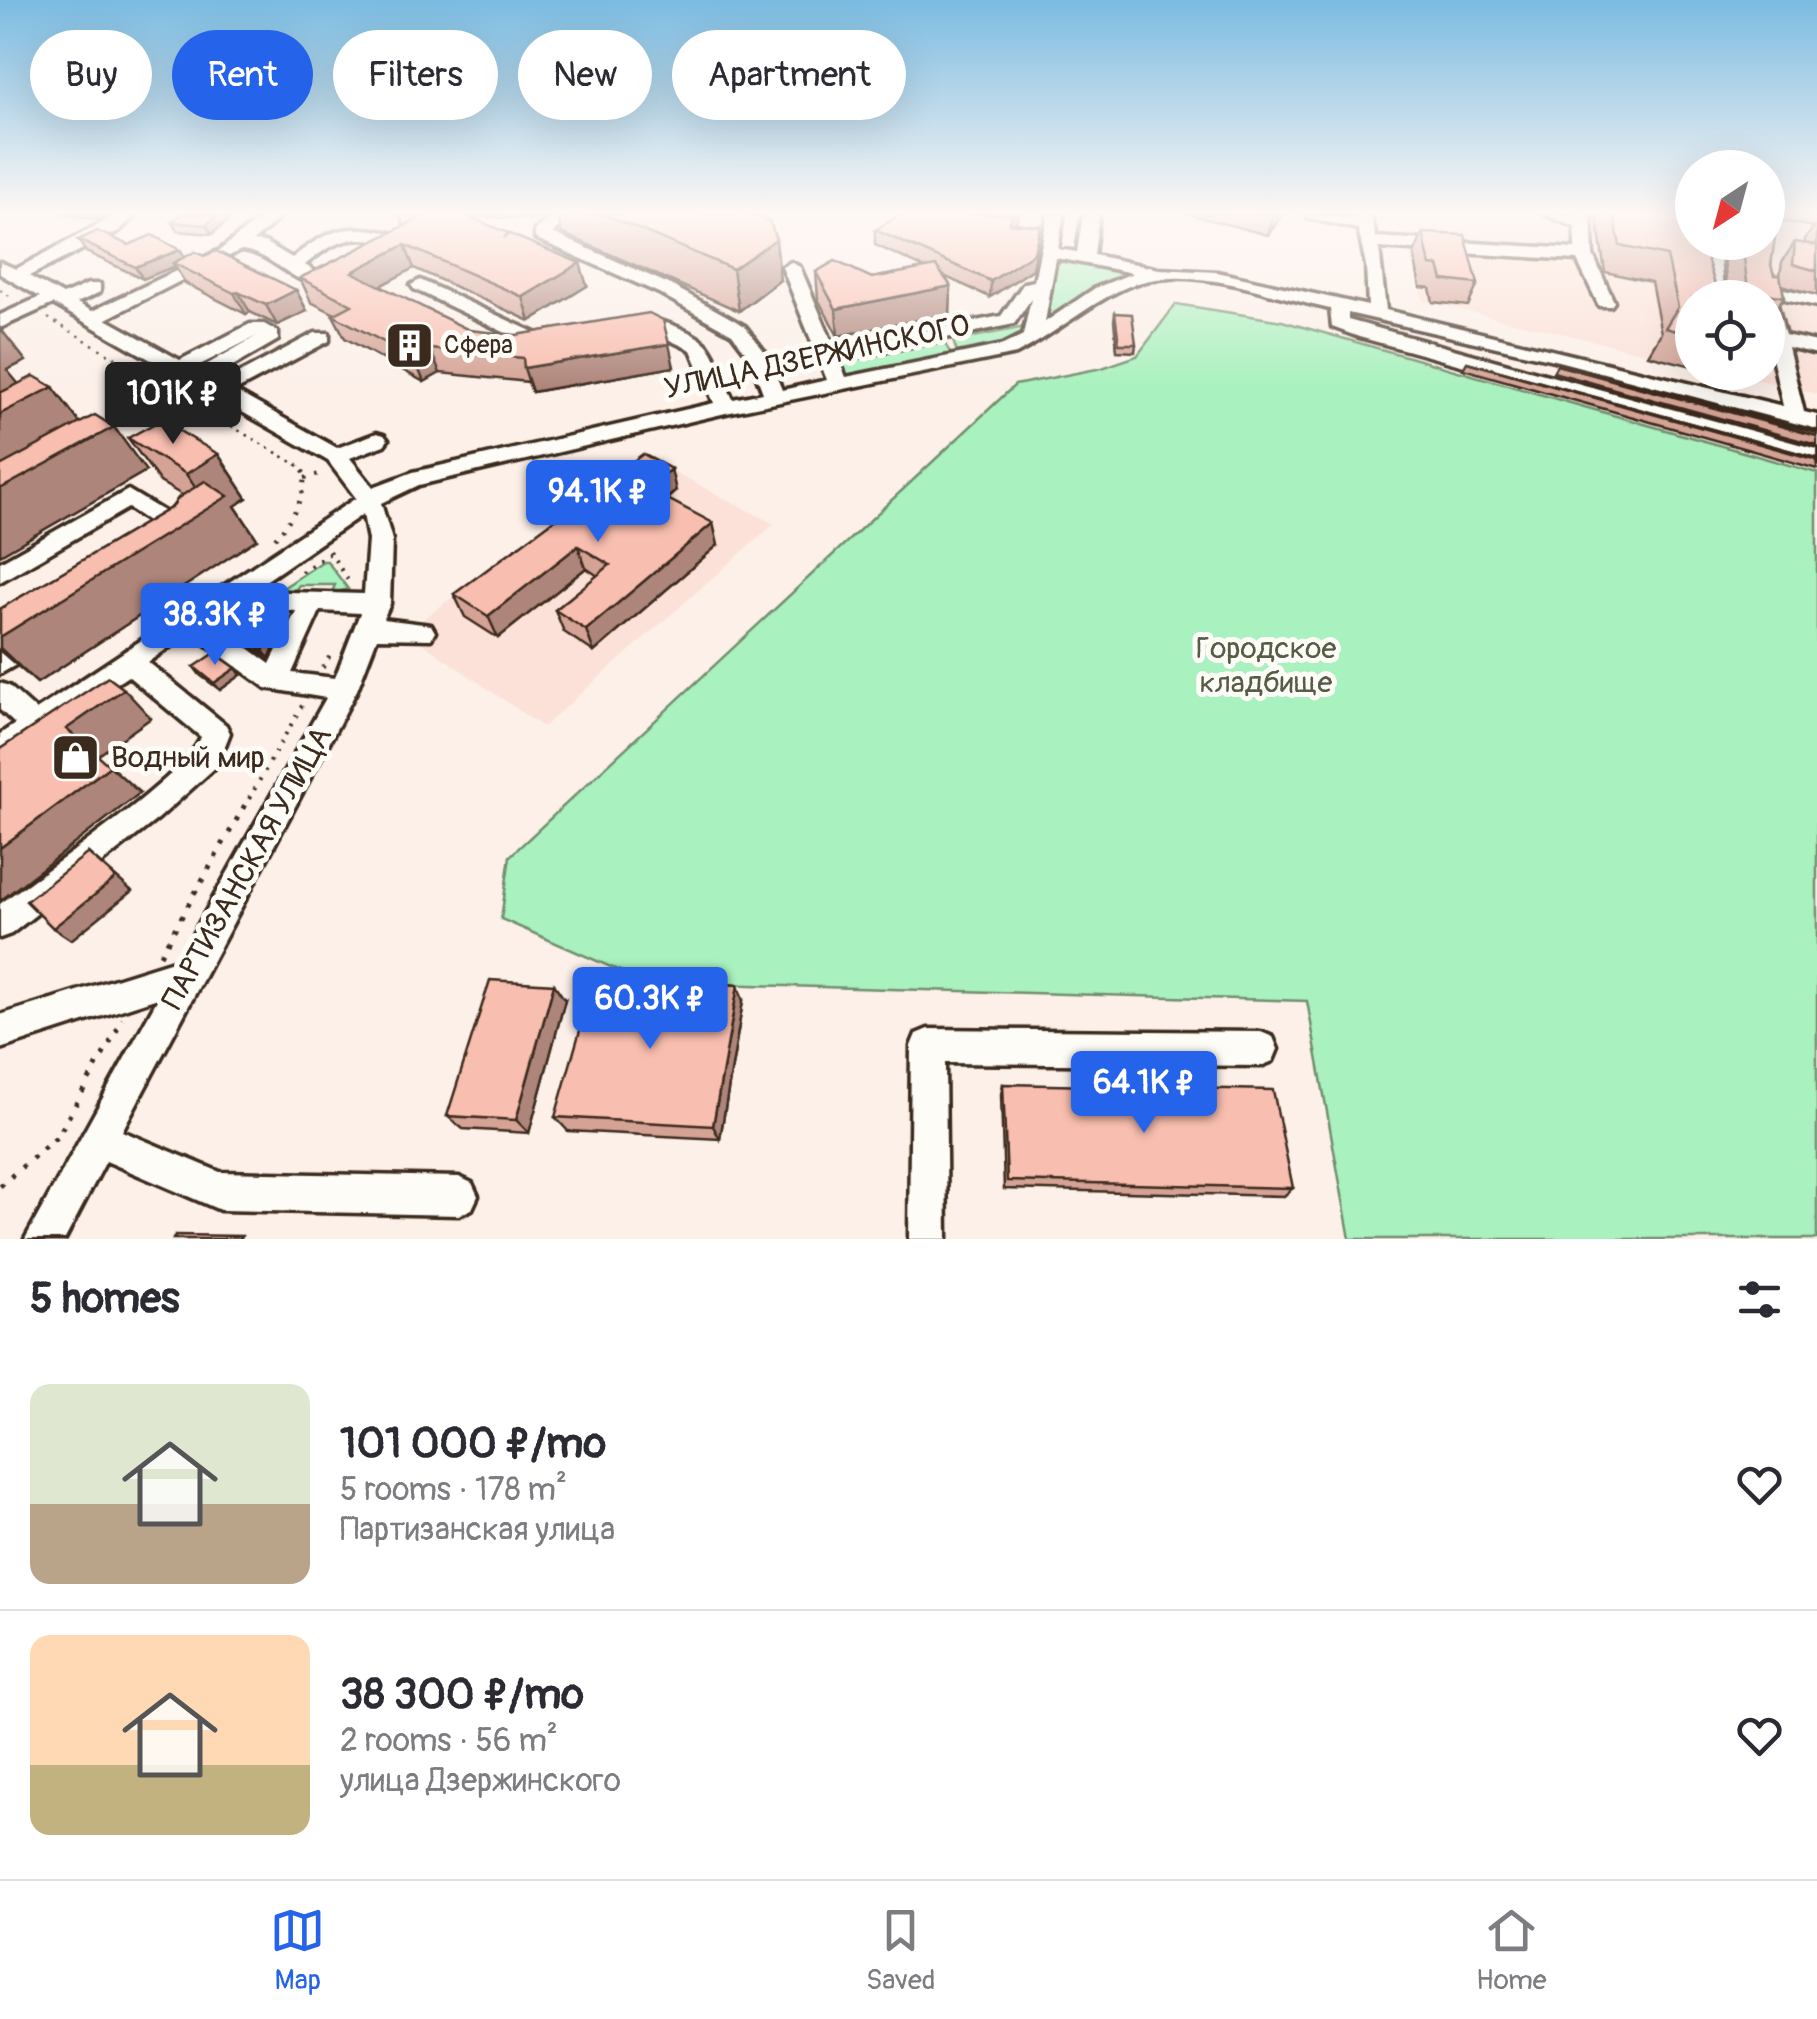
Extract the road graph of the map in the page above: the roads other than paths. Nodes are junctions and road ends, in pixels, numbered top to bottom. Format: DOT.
graph roads {
  1 [pos="8,272"];
  2 [pos="185,272"];
  3 [pos="301,272"];
  4 [pos="344,272"];
  5 [pos="624,272"];
  6 [pos="793,272"];
  7 [pos="1046,272"];
  8 [pos="1153,272"];
  9 [pos="1375,272"];
  10 [pos="1592,272"];
  11 [pos="1164,274"];
  12 [pos="420,285"];
  13 [pos="1043,286"];
  14 [pos="94,288"];
  15 [pos="1785,294"];
  16 [pos="59,300"];
  17 [pos="1817,300"];
  18 [pos="1605,302"];
  19 [pos="1339,305"];
  20 [pos="1377,313"];
  21 [pos="92,318"];
  22 [pos="0,322"];
  23 [pos="608,327"];
  24 [pos="572,334"];
  25 [pos="322,337"];
  26 [pos="1032,340"];
  27 [pos="1785,340"];
  28 [pos="1817,348"];
  29 [pos="828,356"];
  30 [pos="1785,376"];
  31 [pos="839,385"];
  32 [pos="1785,389"];
  33 [pos="222,390"];
  34 [pos="1789,393"];
  35 [pos="774,398"];
  36 [pos="726,408"];
  37 [pos="1794,416"];
  38 [pos="1817,422"];
  39 [pos="345,429"];
  40 [pos="377,440"];
  41 [pos="330,452"];
  42 [pos="1817,456"];
  43 [pos="368,500"];
  44 [pos="178,551"];
  45 [pos="0,573"];
  46 [pos="220,599"];
  47 [pos="280,601"];
  48 [pos="312,602"];
  49 [pos="367,612"];
  50 [pos="190,620"];
  51 [pos="64,623"];
  52 [pos="422,632"];
  53 [pos="221,642"];
  54 [pos="128,662"];
  55 [pos="0,664"];
  56 [pos="275,681"];
  57 [pos="328,688"];
  58 [pos="0,694"];
  59 [pos="35,726"];
  60 [pos="0,749"];
  61 [pos="0,923"];
  62 [pos="190,972"];
  63 [pos="0,1032"];
  64 [pos="1260,1049"];
  65 [pos="99,1139"];
  66 [pos="458,1196"];
  67 [pos="44,1239"];
  68 [pos="928,1239"];
  1 -- 16 [label="street, ПАРТИЗАНСКАЯ УЛИЦА"];
  2 -- 21 [label="street"];
  3 -- 4 [label="street"];
  5 -- 35 [label="street"];
  6 -- 29 [label="street"];
  7 -- 13 [label="street"];
  8 -- 11 [label="street"];
  9 -- 20 [label="street"];
  10 -- 18 [label="street"];
  11 -- 19 [label="street, УЛИЦА ДЗЕРЖИНСКОГО"];
  11 -- 26 [label="street, УЛИЦА ДЗЕРЖИНСКОГО"];
  12 -- 24 [label="street"];
  13 -- 26 [label="street"];
  13 -- 29 [label="street"];
  14 -- 16 [label="street"];
  15 -- 17 [label="street"];
  16 -- 21 [label="street, ПАРТИЗАНСКАЯ УЛИЦА"];
  16 -- 22 [label="street"];
  19 -- 20 [label="street, УЛИЦА ДЗЕРЖИНСКОГО"];
  19 -- 42 [label="street"];
  20 -- 37 [label="street, УЛИЦА ДЗЕРЖИНСКОГО"];
  21 -- 33 [label="street, ПАРТИЗАНСКАЯ УЛИЦА"];
  23 -- 36 [label="street"];
  25 -- 33 [label="street"];
  26 -- 31 [label="street, УЛИЦА ДЗЕРЖИНСКОГО"];
  27 -- 28 [label="street"];
  29 -- 31 [label="street"];
  30 -- 34 [label="street"];
  31 -- 35 [label="street, УЛИЦА ДЗЕРЖИНСКОГО"];
  32 -- 34 [label="street"];
  33 -- 41 [label="street, ПАРТИЗАНСКАЯ УЛИЦА"];
  34 -- 37 [label="street"];
  35 -- 36 [label="street, УЛИЦА ДЗЕРЖИНСКОГО"];
  36 -- 43 [label="street, УЛИЦА ДЗЕРЖИНСКОГО"];
  37 -- 38 [label="street, УЛИЦА ДЗЕРЖИНСКОГО"];
  39 -- 41 [label="street"];
  40 -- 41 [label="street"];
  41 -- 43 [label="street, ПАРТИЗАНСКАЯ УЛИЦА"];
  43 -- 46 [label="street, УЛИЦА ДЗЕРЖИНСКОГО"];
  43 -- 49 [label="street, ПАРТИЗАНСКАЯ УЛИЦА"];
  44 -- 45 [label="street"];
  46 -- 47 [label="street"];
  46 -- 50 [label="street, УЛИЦА ДЗЕРЖИНСКОГО"];
  47 -- 48 [label="street"];
  47 -- 53 [label="street"];
  48 -- 49 [label="street"];
  48 -- 56 [label="street"];
  49 -- 52 [label="street"];
  49 -- 57 [label="street, ПАРТИЗАНСКАЯ УЛИЦА"];
  50 -- 53 [label="street"];
  50 -- 54 [label="street, УЛИЦА ДЗЕРЖИНСКОГО"];
  51 -- 55 [label="street"];
  53 -- 56 [label="street"];
  54 -- 59 [label="street, УЛИЦА ДЗЕРЖИНСКОГО"];
  54 -- 61 [label="street"];
  56 -- 57 [label="street"];
  57 -- 62 [label="street, ПАРТИЗАНСКАЯ УЛИЦА"];
  58 -- 59 [label="street"];
  59 -- 60 [label="street, УЛИЦА ДЗЕРЖИНСКОГО"];
  62 -- 63 [label="street"];
  62 -- 65 [label="street, ПАРТИЗАНСКАЯ УЛИЦА"];
  64 -- 68 [label="street"];
  65 -- 66 [label="street"];
  65 -- 67 [label="street, ПАРТИЗАНСКАЯ УЛИЦА"];
}
